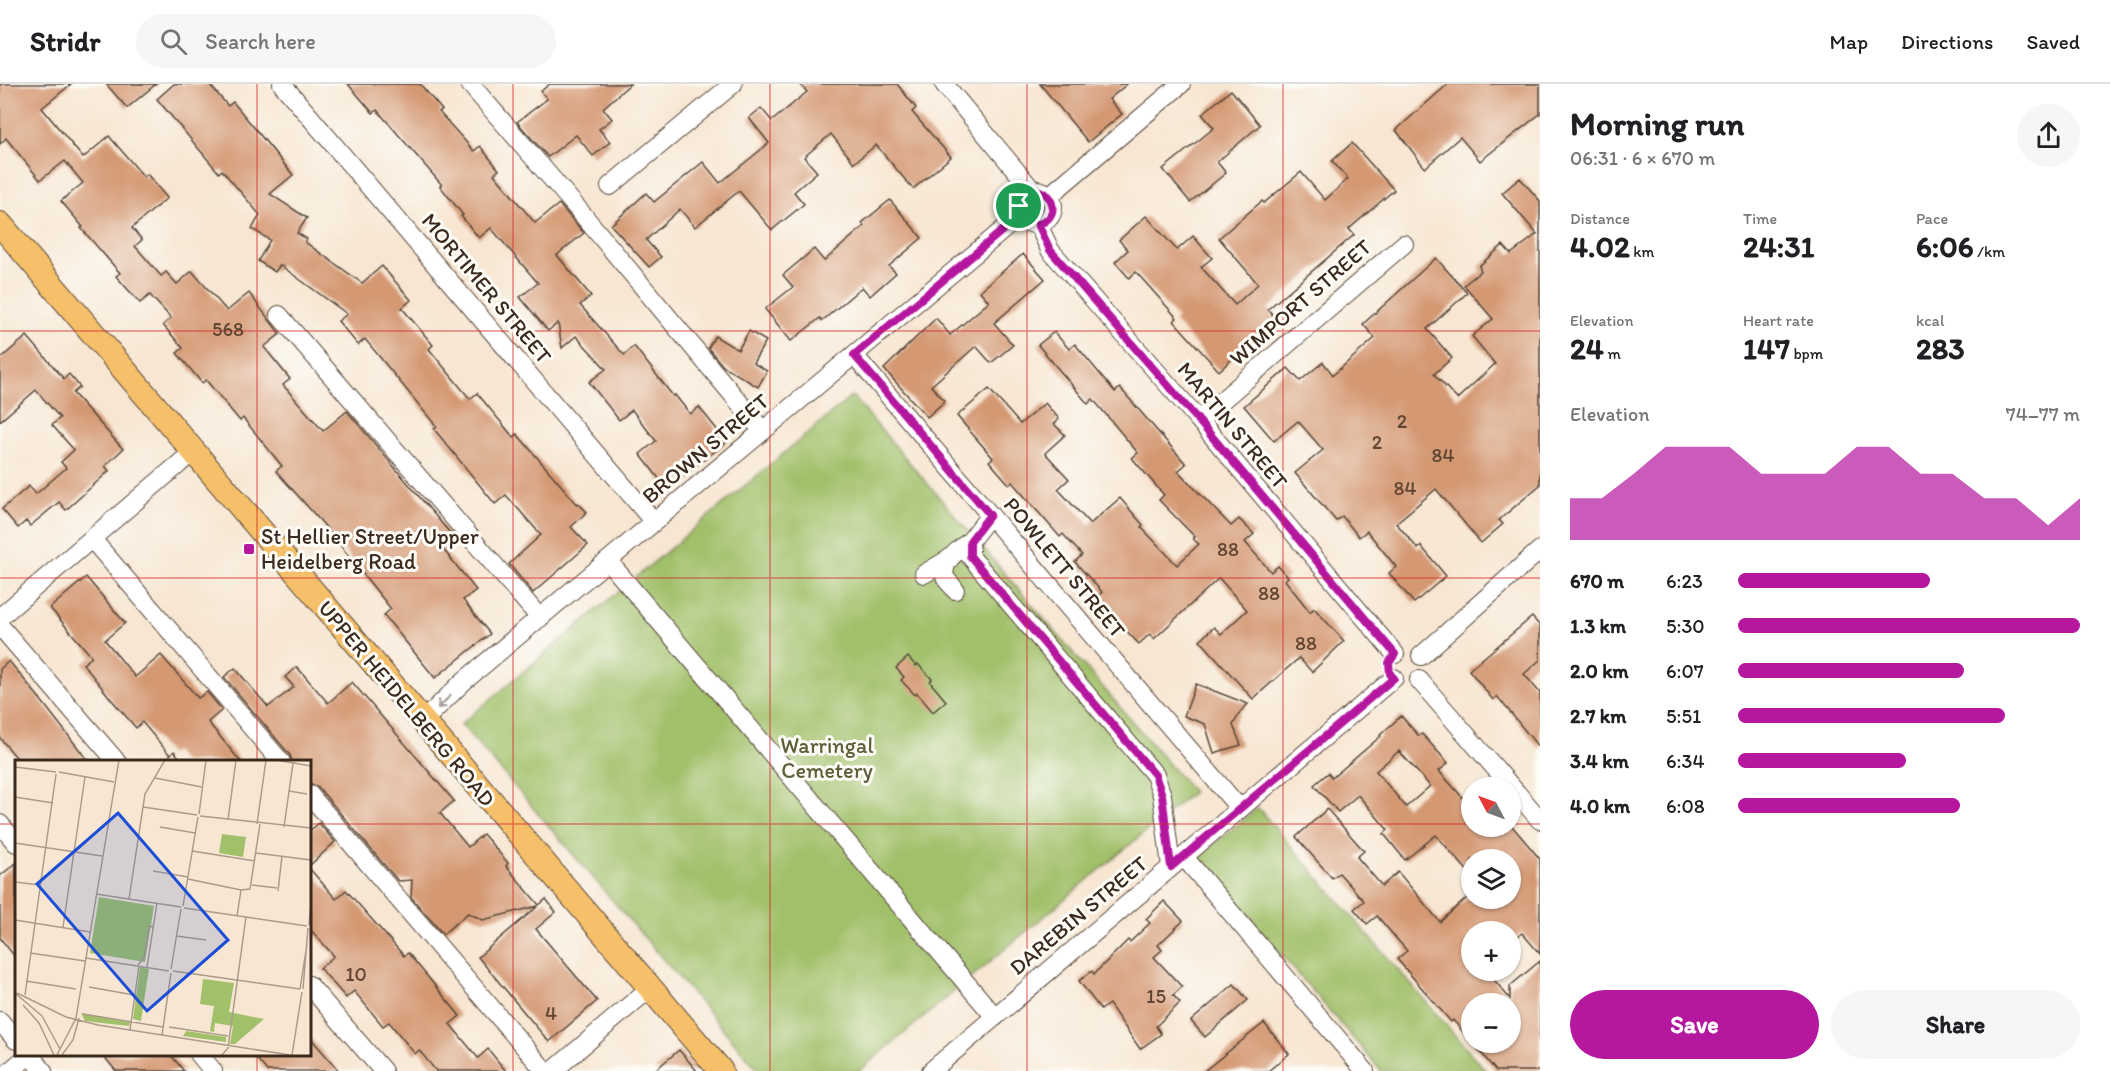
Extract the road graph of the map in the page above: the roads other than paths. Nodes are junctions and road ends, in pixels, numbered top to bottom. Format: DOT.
graph roads {
  1 [pos="282,84"];
  2 [pos="470,84"];
  3 [pos="733,84"];
  4 [pos="944,84"];
  5 [pos="1181,84"];
  6 [pos="610,186"];
  7 [pos="1041,193"];
  8 [pos="1021,215"];
  9 [pos="0,224"];
  10 [pos="1038,224"];
  11 [pos="1404,244"];
  12 [pos="279,315"];
  13 [pos="854,355"];
  14 [pos="1198,420"];
  15 [pos="763,431"];
  16 [pos="193,452"];
  17 [pos="990,515"];
  18 [pos="654,522"];
  19 [pos="92,539"];
  20 [pos="970,541"];
  21 [pos="1540,550"];
  22 [pos="949,559"];
  23 [pos="609,562"];
  24 [pos="924,574"];
  25 [pos="955,590"];
  26 [pos="0,617"];
  27 [pos="540,618"];
  28 [pos="0,626"];
  29 [pos="1395,654"];
  30 [pos="1420,656"];
  31 [pos="1394,678"];
  32 [pos="1419,680"];
  33 [pos="423,721"];
  34 [pos="115,760"];
  35 [pos="280,760"];
  36 [pos="310,795"];
  37 [pos="1240,809"];
  38 [pos="1540,820"];
  39 [pos="0,824"];
  40 [pos="15,842"];
  41 [pos="1177,862"];
  42 [pos="310,986"];
  43 [pos="650,988"];
  44 [pos="995,1017"];
  45 [pos="0,1021"];
  46 [pos="15,1039"];
  47 [pos="28,1056"];
  48 [pos="30,1056"];
  49 [pos="201,1056"];
  50 [pos="1354,1067"];
  51 [pos="10,1071"];
  52 [pos="43,1071"];
  53 [pos="213,1071"];
  54 [pos="383,1071"];
  55 [pos="545,1071"];
  56 [pos="553,1071"];
  57 [pos="721,1071"];
  58 [pos="931,1071"];
  1 -- 18 [label="street, MORTIMER STREET"];
  2 -- 15 [label="street"];
  3 -- 6 [label="street"];
  4 -- 7 [label="street"];
  5 -- 7 [label="street"];
  7 -- 8 [label="street"];
  7 -- 10 [label="street"];
  8 -- 10 [label="street"];
  8 -- 13 [label="street, BROWN STREET"];
  9 -- 16 [label="main road, UPPER HEIDELBERG ROAD"];
  10 -- 14 [label="street, MARTIN STREET"];
  11 -- 14 [label="street, WIMPORT STREET"];
  12 -- 27 [label="street"];
  13 -- 15 [label="street, BROWN STREET"];
  13 -- 17 [label="street, POWLETT STREET"];
  14 -- 29 [label="street, MARTIN STREET"];
  15 -- 18 [label="street, BROWN STREET"];
  16 -- 19 [label="street"];
  16 -- 33 [label="main road, UPPER HEIDELBERG ROAD"];
  17 -- 20 [label="street"];
  17 -- 37 [label="street, POWLETT STREET"];
  18 -- 23 [label="street, BROWN STREET"];
  19 -- 26 [label="street"];
  19 -- 35 [label="street"];
  20 -- 22 [label="street"];
  20 -- 41 [label="street"];
  21 -- 30 [label="street"];
  22 -- 24 [label="street"];
  22 -- 25 [label="street"];
  23 -- 27 [label="street, BROWN STREET"];
  23 -- 44 [label="street"];
  27 -- 33 [label="street, BROWN STREET, one-way"];
  28 -- 34 [label="street"];
  29 -- 30 [label="street"];
  29 -- 31 [label="street"];
  30 -- 32 [label="street"];
  31 -- 32 [label="street"];
  31 -- 37 [label="street, DAREBIN STREET"];
  32 -- 38 [label="street"];
  33 -- 43 [label="main road, UPPER HEIDELBERG ROAD"];
  36 -- 55 [label="street"];
  37 -- 41 [label="street, DAREBIN STREET"];
  39 -- 40 [label="street"];
  41 -- 44 [label="street, DAREBIN STREET"];
  41 -- 50 [label="street"];
  42 -- 54 [label="street"];
  43 -- 56 [label="street"];
  43 -- 57 [label="main road, UPPER HEIDELBERG ROAD"];
  44 -- 58 [label="street, DAREBIN STREET"];
  45 -- 46 [label="street"];
  47 -- 51 [label="street"];
  48 -- 52 [label="street"];
  49 -- 53 [label="street"];
}
